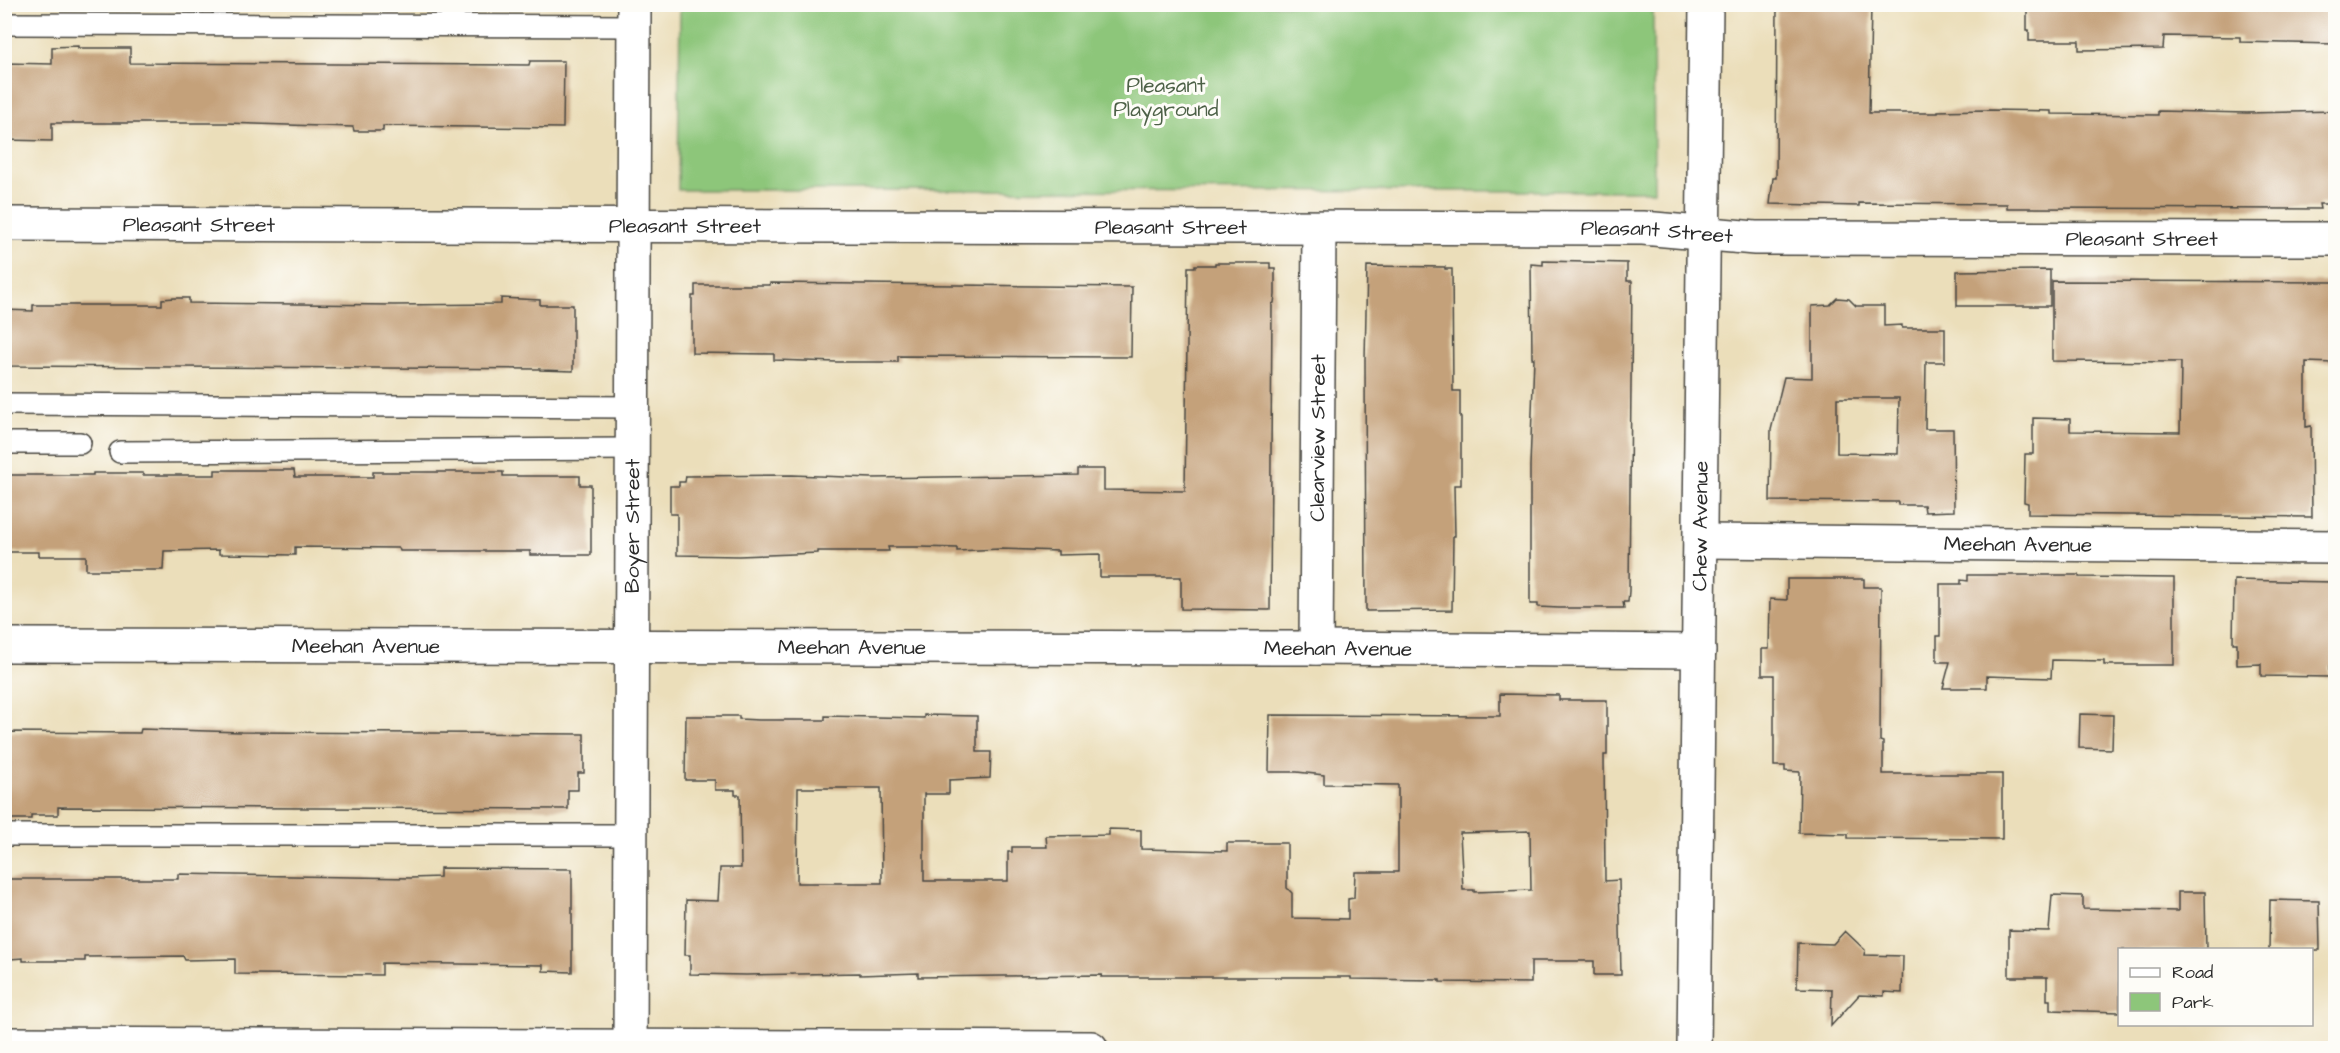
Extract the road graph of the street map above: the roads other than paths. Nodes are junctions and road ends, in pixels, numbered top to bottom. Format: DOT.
graph roads {
  1 [pos="1706,4"];
  2 [pos="634,15"];
  3 [pos="4,24"];
  4 [pos="4,224"];
  5 [pos="633,226"];
  6 [pos="1318,229"];
  7 [pos="1704,234"];
  8 [pos="2336,239"];
  9 [pos="4,404"];
  10 [pos="632,407"];
  11 [pos="4,443"];
  12 [pos="80,443"];
  13 [pos="632,449"];
  14 [pos="120,452"];
  15 [pos="1700,541"];
  16 [pos="2336,547"];
  17 [pos="4,645"];
  18 [pos="631,646"];
  19 [pos="1316,648"];
  20 [pos="1699,651"];
  21 [pos="4,835"];
  22 [pos="631,835"];
  23 [pos="4,1044"];
  24 [pos="630,1047"];
  25 [pos="1091,1048"];
  26 [pos="1694,1048"];
  1 -- 7 [label="street, Chew Avenue"];
  2 -- 3 [label="lane"];
  2 -- 5 [label="street, Boyer Street"];
  4 -- 5 [label="street, Pleasant Street"];
  5 -- 6 [label="street, Pleasant Street"];
  5 -- 10 [label="street, Boyer Street"];
  6 -- 7 [label="street, Pleasant Street"];
  6 -- 19 [label="street, Clearview Street"];
  7 -- 8 [label="street, Pleasant Street"];
  7 -- 15 [label="street, Chew Avenue"];
  9 -- 10 [label="lane"];
  10 -- 13 [label="street, Boyer Street"];
  11 -- 12 [label="lane"];
  13 -- 14 [label="lane"];
  13 -- 18 [label="street, Boyer Street"];
  15 -- 16 [label="street, Meehan Avenue"];
  15 -- 20 [label="street, Chew Avenue"];
  17 -- 18 [label="street, Meehan Avenue"];
  18 -- 19 [label="street, Meehan Avenue"];
  18 -- 22 [label="street, Boyer Street"];
  19 -- 20 [label="street, Meehan Avenue"];
  20 -- 26 [label="street, Chew Avenue"];
  21 -- 22 [label="lane"];
  22 -- 24 [label="street, Boyer Street"];
  23 -- 24 [label="street"];
  24 -- 25 [label="street"];
}
